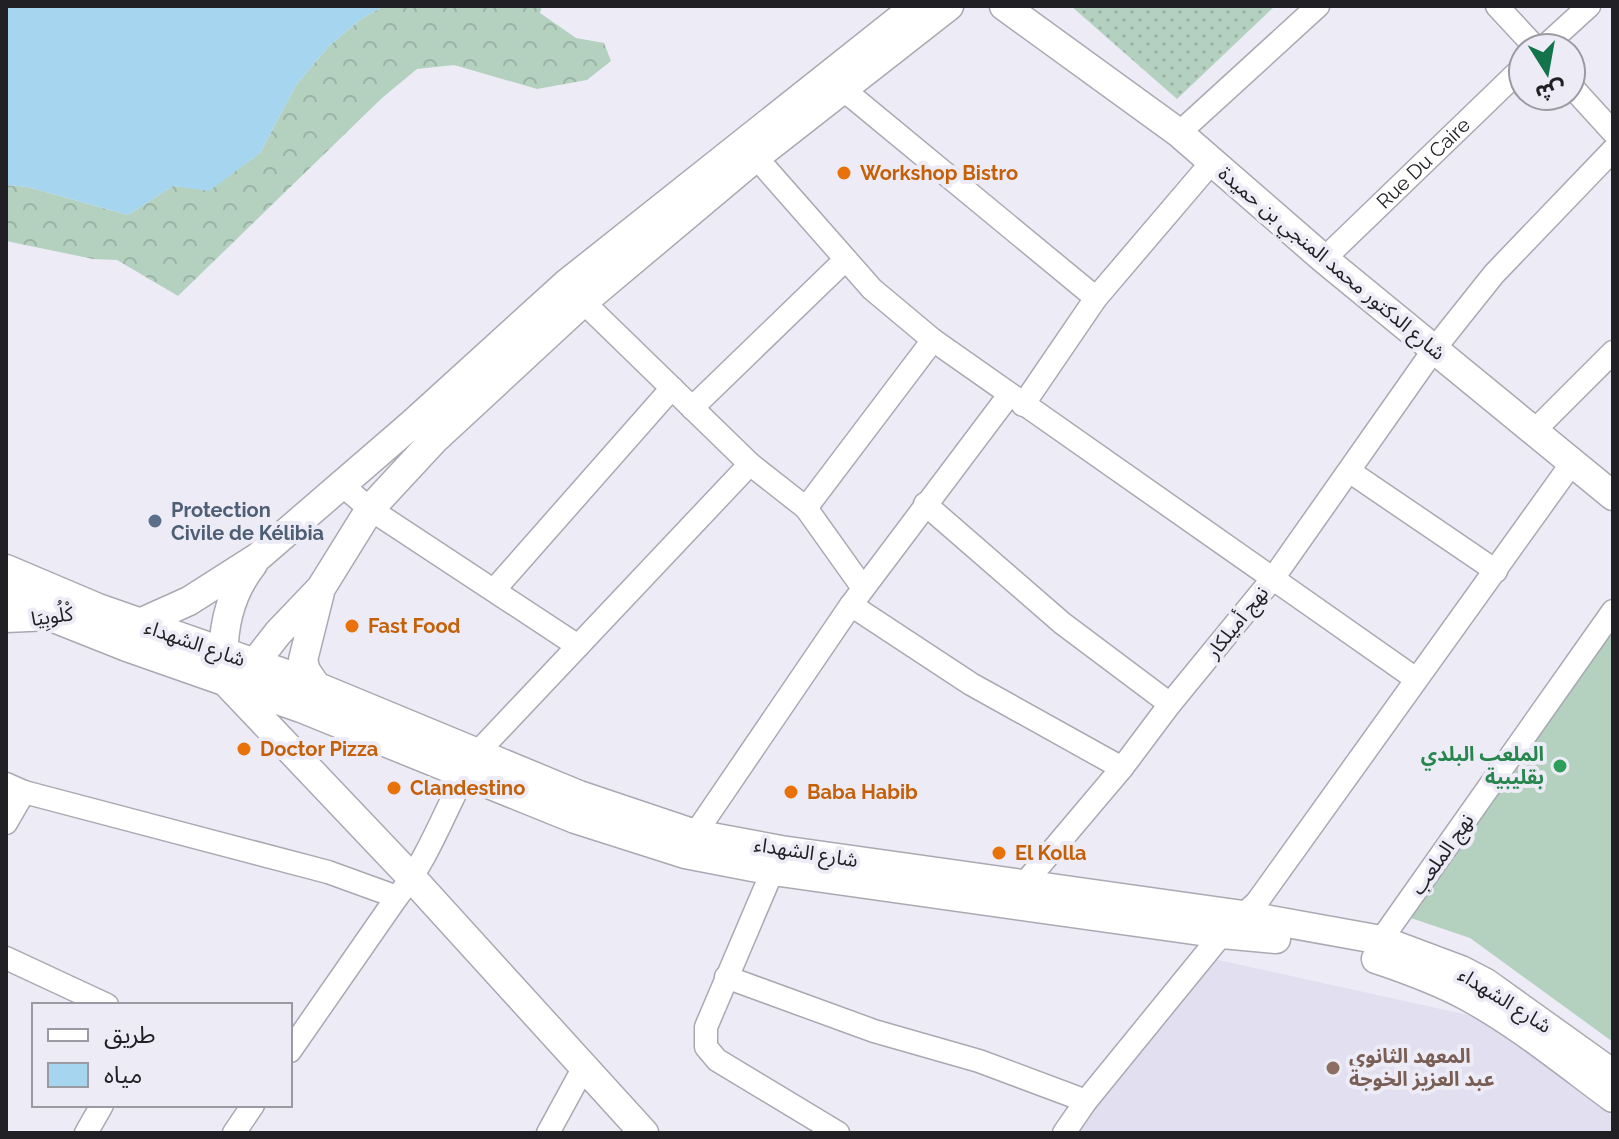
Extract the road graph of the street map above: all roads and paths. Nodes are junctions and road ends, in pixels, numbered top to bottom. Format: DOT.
graph roads {
  1 [pos="916,6"];
  2 [pos="949,6"];
  3 [pos="1004,6"];
  4 [pos="1021,6"];
  5 [pos="1318,6"];
  6 [pos="1497,6"];
  7 [pos="1589,6"];
  8 [pos="1521,32"];
  9 [pos="1561,32"];
  10 [pos="1046,35"];
  11 [pos="1507,82"];
  12 [pos="844,90"];
  13 [pos="1587,104"];
  14 [pos="1613,132"];
  15 [pos="1179,133"];
  16 [pos="749,150"];
  17 [pos="1613,150"];
  18 [pos="1211,163"];
  19 [pos="1324,259"];
  20 [pos="845,260"];
  21 [pos="574,294"];
  22 [pos="1096,298"];
  23 [pos="933,340"];
  24 [pos="1435,348"];
  25 [pos="1613,352"];
  26 [pos="672,388"];
  27 [pos="1016,400"];
  28 [pos="692,408"];
  29 [pos="1533,432"];
  30 [pos="1572,463"];
  31 [pos="750,464"];
  32 [pos="1349,471"];
  33 [pos="342,485"];
  34 [pos="1613,496"];
  35 [pos="925,504"];
  36 [pos="806,508"];
  37 [pos="370,509"];
  38 [pos="258,557"];
  39 [pos="6,569"];
  40 [pos="1496,571"];
  41 [pos="1274,577"];
  42 [pos="321,588"];
  43 [pos="494,590"];
  44 [pos="857,597"];
  45 [pos="6,599"];
  46 [pos="98,608"];
  47 [pos="1613,611"];
  48 [pos="52,618"];
  49 [pos="6,621"];
  50 [pos="140,623"];
  51 [pos="578,646"];
  52 [pos="221,651"];
  53 [pos="239,676"];
  54 [pos="1416,679"];
  55 [pos="317,687"];
  56 [pos="1170,704"];
  57 [pos="470,764"];
  58 [pos="1122,768"];
  59 [pos="15,788"];
  60 [pos="6,823"];
  61 [pos="690,844"];
  62 [pos="777,860"];
  63 [pos="1024,884"];
  64 [pos="404,888"];
  65 [pos="1233,925"];
  66 [pos="1381,940"];
  67 [pos="6,958"];
  68 [pos="726,977"];
  69 [pos="1456,979"];
  70 [pos="103,1003"];
  71 [pos="292,1048"];
  72 [pos="584,1067"];
  73 [pos="1613,1074"];
  74 [pos="1613,1098"];
  75 [pos="1086,1101"];
  76 [pos="101,1107"];
  77 [pos="252,1107"];
  78 [pos="86,1133"];
  79 [pos="234,1133"];
  80 [pos="548,1133"];
  81 [pos="644,1133"];
  82 [pos="838,1133"];
  83 [pos="1064,1133"];
  1 -- 16 [label="street"];
  2 -- 12 [label="street"];
  3 -- 10 [label="street"];
  4 -- 10 [label="street"];
  5 -- 15 [label="street"];
  6 -- 8 [label="street"];
  7 -- 9 [label="street"];
  10 -- 15 [label="street, شارع الدكتور محمد المنجي بن حميدة"];
  11 -- 19 [label="street, Rue Du Caire"];
  12 -- 16 [label="street"];
  12 -- 22 [label="street"];
  13 -- 14 [label="street"];
  15 -- 18 [label="street, شارع الدكتور محمد المنجي بن حميدة"];
  16 -- 20 [label="street"];
  16 -- 21 [label="street"];
  17 -- 24 [label="street, نهج أميلكار"];
  18 -- 19 [label="street, شارع الدكتور محمد المنجي بن حميدة"];
  18 -- 22 [label="street"];
  19 -- 24 [label="street, شارع الدكتور محمد المنجي بن حميدة"];
  20 -- 23 [label="street"];
  20 -- 28 [label="street"];
  21 -- 26 [label="street"];
  21 -- 33 [label="street"];
  21 -- 37 [label="street"];
  22 -- 27 [label="street"];
  23 -- 27 [label="street"];
  23 -- 36 [label="street"];
  24 -- 29 [label="street, شارع الدكتور محمد المنجي بن حميدة"];
  24 -- 32 [label="street, نهج أميلكار"];
  25 -- 29 [label="street"];
  26 -- 28 [label="street"];
  26 -- 43 [label="street"];
  27 -- 35 [label="street"];
  27 -- 41 [label="street"];
  28 -- 31 [label="street"];
  29 -- 30 [label="street, شارع الدكتور محمد المنجي بن حميدة"];
  30 -- 34 [label="street, شارع الدكتور محمد المنجي بن حميدة"];
  30 -- 40 [label="street"];
  31 -- 36 [label="street"];
  31 -- 51 [label="street"];
  32 -- 40 [label="street"];
  32 -- 41 [label="street, نهج أميلكار"];
  33 -- 37 [label="street"];
  33 -- 38 [label="street"];
  35 -- 44 [label="street"];
  35 -- 56 [label="street"];
  36 -- 44 [label="street"];
  37 -- 42 [label="street"];
  37 -- 43 [label="street"];
  38 -- 50 [label="street"];
  38 -- 52 [label="street"];
  39 -- 46 [label="street, شارع الشهداء"];
  40 -- 54 [label="street"];
  41 -- 54 [label="street"];
  41 -- 56 [label="street, نهج أميلكار"];
  42 -- 53 [label="street"];
  42 -- 55 [label="street"];
  43 -- 51 [label="street"];
  44 -- 58 [label="street"];
  44 -- 61 [label="street"];
  45 -- 48 [label="street, شارع الشهداء"];
  46 -- 48 [label="street, كْلُوبِيَا"];
  46 -- 50 [label="street, شارع الشهداء"];
  47 -- 66 [label="street, نهج الملعب"];
  48 -- 49 [label="street, كْلُوبِيَا"];
  48 -- 53 [label="street, شارع الشهداء"];
  50 -- 52 [label="street, شارع الشهداء"];
  51 -- 57 [label="street"];
  52 -- 53 [label="street"];
  53 -- 55 [label="street, شارع الشهداء"];
  53 -- 57 [label="street, شارع الشهداء"];
  53 -- 64 [label="street"];
  54 -- 65 [label="street"];
  55 -- 57 [label="street, شارع الشهداء"];
  56 -- 58 [label="street, نهج أميلكار"];
  57 -- 61 [label="street, شارع الشهداء"];
  57 -- 64 [label="street"];
  58 -- 63 [label="street, نهج أميلكار"];
  59 -- 60 [label="street"];
  59 -- 64 [label="street"];
  61 -- 62 [label="street, شارع الشهداء"];
  62 -- 63 [label="street, شارع الشهداء"];
  62 -- 65 [label="street, شارع الشهداء"];
  62 -- 68 [label="street"];
  63 -- 65 [label="street, شارع الشهداء"];
  64 -- 71 [label="street"];
  64 -- 72 [label="street"];
  65 -- 66 [label="street, شارع الشهداء"];
  65 -- 69 [label="street, شارع الشهداء"];
  65 -- 75 [label="street"];
  66 -- 69 [label="street, شارع الشهداء"];
  67 -- 70 [label="street"];
  68 -- 75 [label="street"];
  68 -- 82 [label="street"];
  69 -- 73 [label="street, شارع الشهداء"];
  69 -- 74 [label="street, شارع الشهداء"];
  72 -- 80 [label="street"];
  72 -- 81 [label="street"];
  75 -- 83 [label="street"];
  76 -- 78 [label="street"];
  77 -- 79 [label="street"];
}
